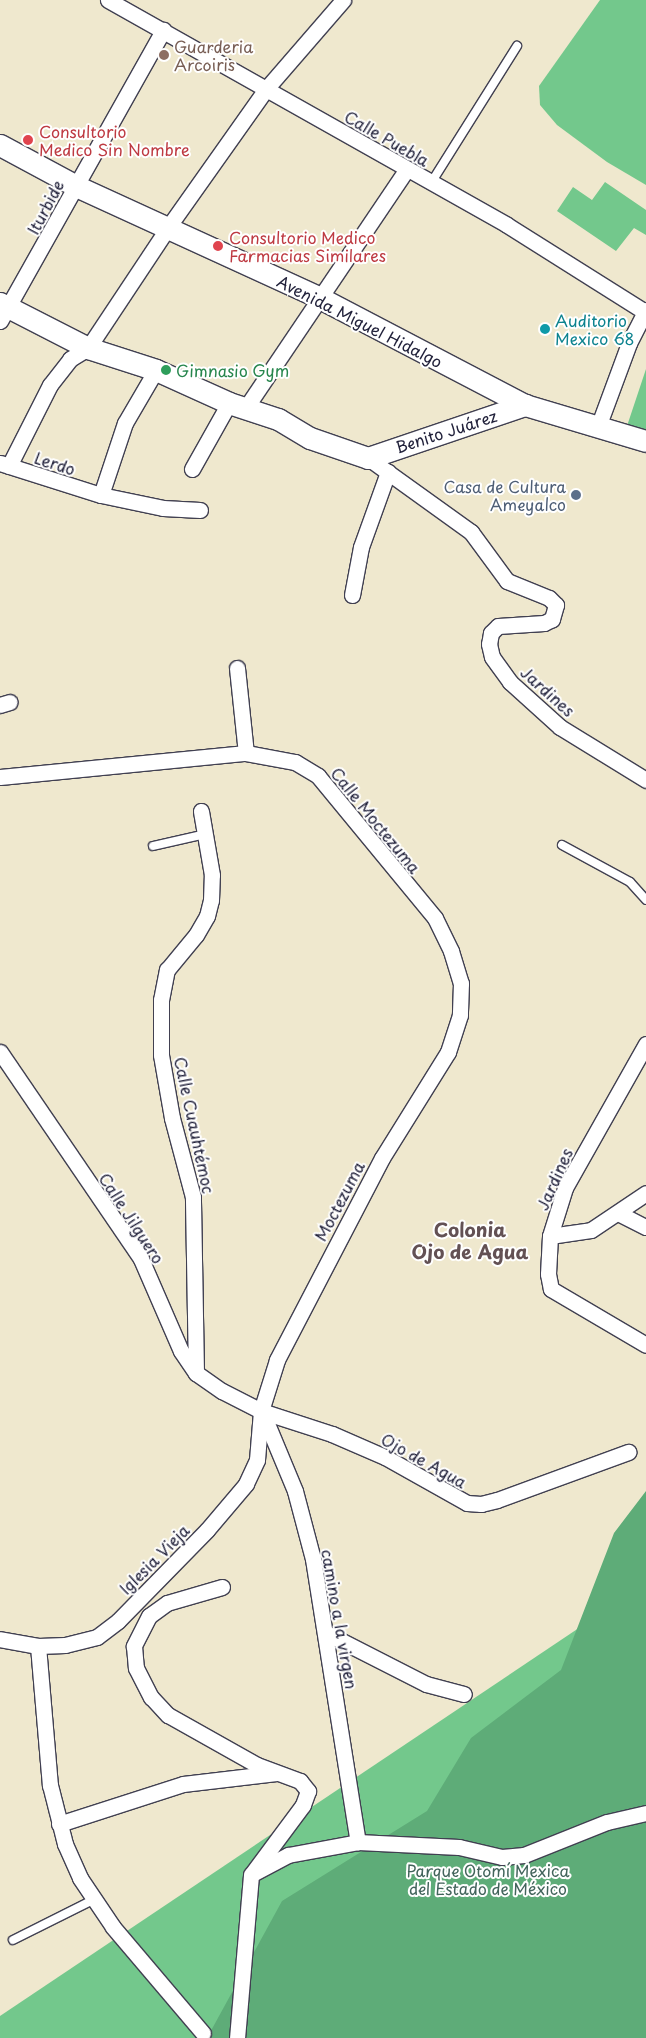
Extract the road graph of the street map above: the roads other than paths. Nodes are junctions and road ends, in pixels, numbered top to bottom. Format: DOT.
graph roads {
  1 [pos="108,0"];
  2 [pos="343,0"];
  3 [pos="163,30"];
  4 [pos="517,46"];
  5 [pos="266,90"];
  6 [pos="0,145"];
  7 [pos="406,170"];
  8 [pos="431,183"];
  9 [pos="76,186"];
  10 [pos="169,226"];
  11 [pos="318,297"];
  12 [pos="3,310"];
  13 [pos="645,311"];
  14 [pos="88,348"];
  15 [pos="156,370"];
  16 [pos="525,405"];
  17 [pos="237,406"];
  18 [pos="598,426"];
  19 [pos="646,441"];
  20 [pos="368,458"];
  21 [pos="4,465"];
  22 [pos="192,469"];
  23 [pos="388,472"];
  24 [pos="100,495"];
  25 [pos="200,510"];
  26 [pos="352,595"];
  27 [pos="237,668"];
  28 [pos="246,752"];
  29 [pos="0,777"];
  30 [pos="646,780"];
  31 [pos="201,811"];
  32 [pos="206,834"];
  33 [pos="562,845"];
  34 [pos="154,846"];
  35 [pos="646,900"];
  36 [pos="460,1015"];
  37 [pos="646,1044"];
  38 [pos="1,1055"];
  39 [pos="646,1192"];
  40 [pos="618,1213"];
  41 [pos="646,1227"];
  42 [pos="550,1236"];
  43 [pos="646,1345"];
  44 [pos="196,1373"];
  45 [pos="261,1411"];
  46 [pos="628,1452"];
  47 [pos="222,1587"];
  48 [pos="326,1633"];
  49 [pos="0,1639"];
  50 [pos="38,1646"];
  51 [pos="464,1694"];
  52 [pos="278,1773"];
  53 [pos="646,1812"];
  54 [pos="60,1824"];
  55 [pos="358,1842"];
  56 [pos="251,1875"];
  57 [pos="93,1900"];
  58 [pos="14,1940"];
  59 [pos="203,2033"];
  60 [pos="237,2038"];
  1 -- 3 [label="street, Calle Puebla"];
  2 -- 5 [label="street"];
  3 -- 5 [label="street, Calle Puebla"];
  3 -- 9 [label="street, Iturbide"];
  4 -- 8 [label="lane"];
  5 -- 7 [label="street, Calle Puebla"];
  5 -- 10 [label="street"];
  6 -- 9 [label="street, Avenida Miguel Hidalgo"];
  7 -- 8 [label="street, Calle Puebla"];
  7 -- 11 [label="street"];
  8 -- 13 [label="street, Calle Puebla"];
  9 -- 10 [label="street, Avenida Miguel Hidalgo"];
  9 -- 12 [label="street, Iturbide"];
  10 -- 11 [label="street, Avenida Miguel Hidalgo"];
  10 -- 14 [label="street"];
  11 -- 16 [label="street, Avenida Miguel Hidalgo"];
  11 -- 17 [label="street"];
  12 -- 14 [label="street"];
  13 -- 18 [label="street"];
  14 -- 15 [label="street"];
  14 -- 21 [label="street"];
  15 -- 17 [label="street"];
  15 -- 24 [label="street"];
  16 -- 18 [label="street, Avenida Miguel Hidalgo"];
  16 -- 20 [label="street, Benito Juárez"];
  17 -- 20 [label="street"];
  17 -- 22 [label="street"];
  18 -- 19 [label="street, Avenida Miguel Hidalgo"];
  20 -- 23 [label="street"];
  21 -- 24 [label="street, Lerdo"];
  23 -- 26 [label="street"];
  23 -- 30 [label="street, Jardines"];
  24 -- 25 [label="street, Lerdo"];
  27 -- 28 [label="street"];
  28 -- 29 [label="street, Calle Moctezuma"];
  28 -- 36 [label="street, Calle Moctezuma"];
  31 -- 32 [label="street, Calle Cuauhtémoc"];
  32 -- 34 [label="lane"];
  32 -- 44 [label="street, Calle Cuauhtémoc"];
  33 -- 35 [label="lane"];
  36 -- 45 [label="street, Moctezuma"];
  37 -- 42 [label="street, Jardines"];
  38 -- 44 [label="street, Calle Jilguero"];
  39 -- 40 [label="street, Jardines"];
  40 -- 41 [label="street"];
  40 -- 42 [label="street, Jardines"];
  42 -- 43 [label="street"];
  44 -- 45 [label="street, Calle Jilguero"];
  45 -- 46 [label="street, Ojo de Agua"];
  45 -- 48 [label="street, camino a la virgen"];
  45 -- 50 [label="street, Iglesia Vieja"];
  47 -- 52 [label="street"];
  48 -- 51 [label="street"];
  48 -- 55 [label="street, camino a la virgen"];
  49 -- 50 [label="street, Iglesia Vieja"];
  50 -- 54 [label="street"];
  52 -- 54 [label="street"];
  52 -- 56 [label="street"];
  53 -- 55 [label="street"];
  54 -- 57 [label="street"];
  55 -- 56 [label="street"];
  56 -- 60 [label="street"];
  57 -- 58 [label="lane"];
  57 -- 59 [label="street"];
}
